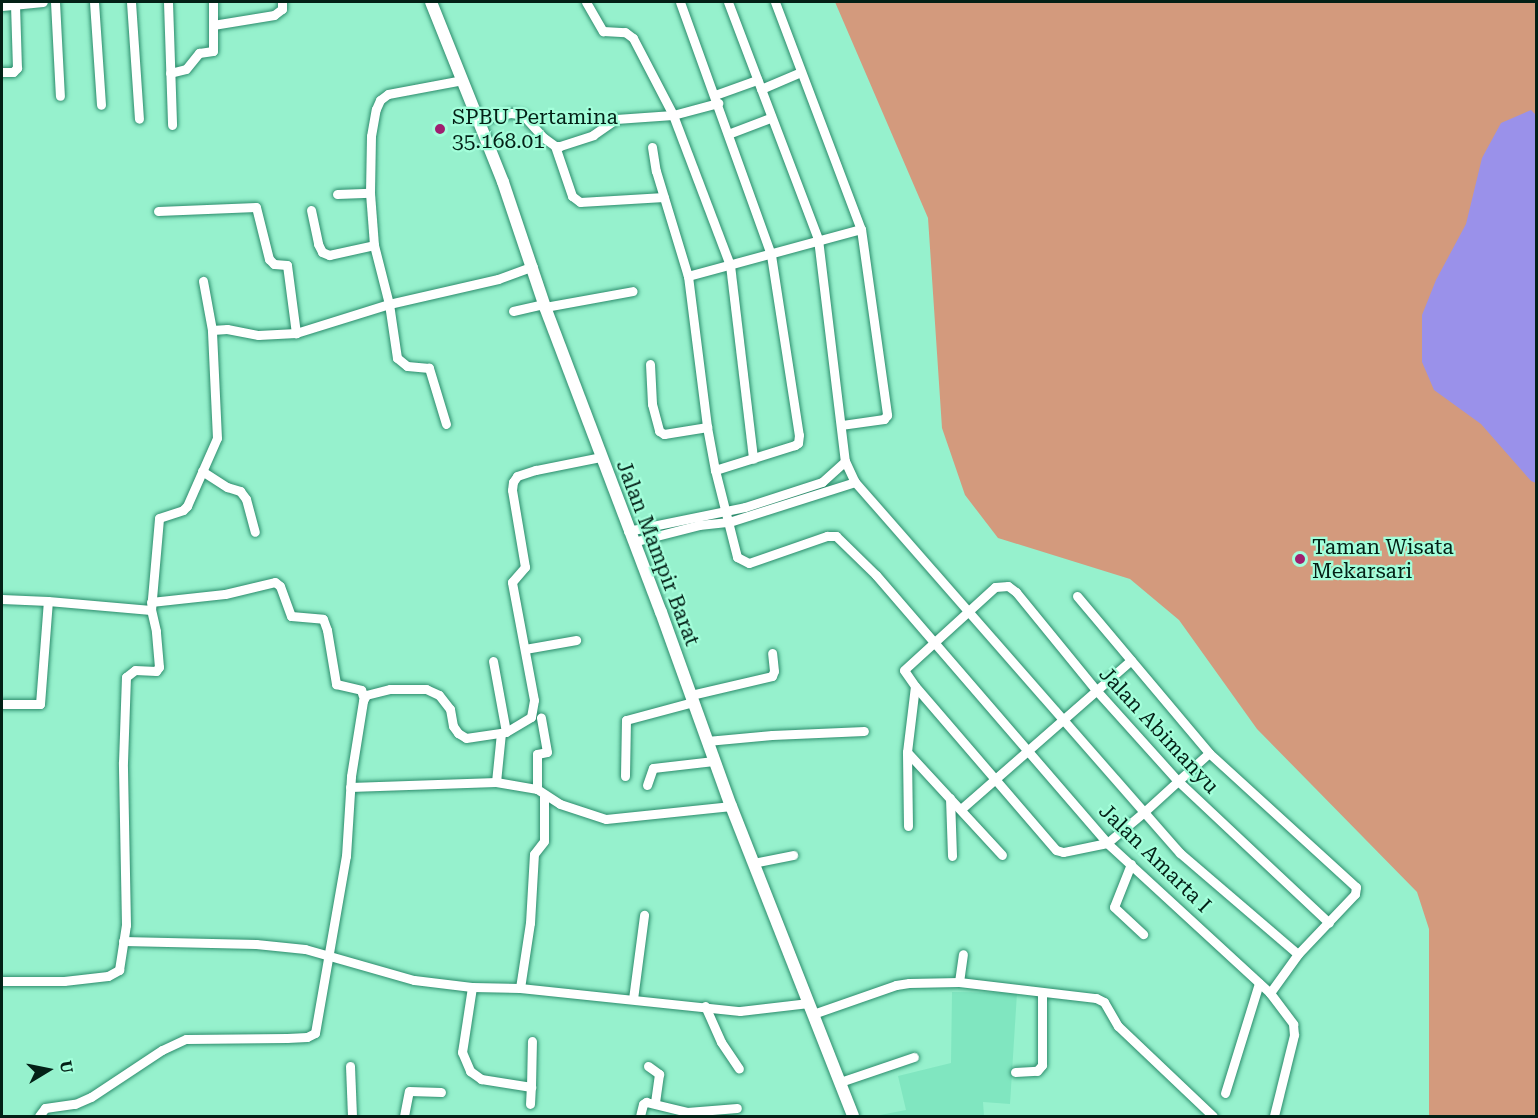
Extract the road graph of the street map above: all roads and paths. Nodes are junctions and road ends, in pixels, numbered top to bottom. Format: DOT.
graph roads {
  1 [pos="43,2"];
  2 [pos="55,2"];
  3 [pos="94,2"];
  4 [pos="132,2"];
  5 [pos="168,2"];
  6 [pos="213,2"];
  7 [pos="282,2"];
  8 [pos="431,2"];
  9 [pos="586,2"];
  10 [pos="680,2"];
  11 [pos="728,2"];
  12 [pos="775,2"];
  13 [pos="15,4"];
  14 [pos="2,6"];
  15 [pos="213,25"];
  16 [pos="2,72"];
  17 [pos="170,72"];
  18 [pos="801,72"];
  19 [pos="463,80"];
  20 [pos="759,85"];
  21 [pos="60,96"];
  22 [pos="716,99"];
  23 [pos="101,105"];
  24 [pos="674,115"];
  25 [pos="771,118"];
  26 [pos="139,119"];
  27 [pos="477,120"];
  28 [pos="172,124"];
  29 [pos="728,134"];
  30 [pos="555,146"];
  31 [pos="652,147"];
  32 [pos="370,193"];
  33 [pos="337,194"];
  34 [pos="664,197"];
  35 [pos="311,210"];
  36 [pos="158,211"];
  37 [pos="861,229"];
  38 [pos="818,239"];
  39 [pos="374,245"];
  40 [pos="771,255"];
  41 [pos="730,265"];
  42 [pos="533,266"];
  43 [pos="688,276"];
  44 [pos="203,281"];
  45 [pos="633,291"];
  46 [pos="389,304"];
  47 [pos="544,305"];
  48 [pos="513,311"];
  49 [pos="212,330"];
  50 [pos="296,333"];
  51 [pos="650,364"];
  52 [pos="446,424"];
  53 [pos="842,425"];
  54 [pos="707,427"];
  55 [pos="602,457"];
  56 [pos="753,459"];
  57 [pos="845,461"];
  58 [pos="715,470"];
  59 [pos="202,471"];
  60 [pos="855,482"];
  61 [pos="824,486"];
  62 [pos="728,517"];
  63 [pos="255,532"];
  64 [pos="631,536"];
  65 [pos="1077,596"];
  66 [pos="2,599"];
  67 [pos="48,601"];
  68 [pos="151,606"];
  69 [pos="968,610"];
  70 [pos="576,640"];
  71 [pos="933,642"];
  72 [pos="525,649"];
  73 [pos="772,653"];
  74 [pos="1131,660"];
  75 [pos="493,661"];
  76 [pos="915,686"];
  77 [pos="1096,690"];
  78 [pos="364,699"];
  79 [pos="692,699"];
  80 [pos="2,704"];
  81 [pos="541,718"];
  82 [pos="1062,719"];
  83 [pos="864,731"];
  84 [pos="503,732"];
  85 [pos="707,741"];
  86 [pos="1029,750"];
  87 [pos="908,752"];
  88 [pos="1209,753"];
  89 [pos="714,761"];
  90 [pos="625,776"];
  91 [pos="995,779"];
  92 [pos="496,782"];
  93 [pos="1178,782"];
  94 [pos="647,785"];
  95 [pos="350,787"];
  96 [pos="540,793"];
  97 [pos="950,798"];
  98 [pos="731,806"];
  99 [pos="961,809"];
  100 [pos="1144,812"];
  101 [pos="908,826"];
  102 [pos="1107,843"];
  103 [pos="793,855"];
  104 [pos="1002,855"];
  105 [pos="952,856"];
  106 [pos="753,863"];
  107 [pos="1131,864"];
  108 [pos="644,915"];
  109 [pos="1329,923"];
  110 [pos="1143,934"];
  111 [pos="123,941"];
  112 [pos="963,954"];
  113 [pos="1298,954"];
  114 [pos="329,955"];
  115 [pos="2,981"];
  116 [pos="959,982"];
  117 [pos="1259,983"];
  118 [pos="472,987"];
  119 [pos="520,988"];
  120 [pos="1270,993"];
  121 [pos="1042,994"];
  122 [pos="633,999"];
  123 [pos="705,1006"];
  124 [pos="811,1008"];
  125 [pos="532,1041"];
  126 [pos="914,1057"];
  127 [pos="350,1066"];
  128 [pos="648,1066"];
  129 [pos="739,1070"];
  130 [pos="1015,1072"];
  131 [pos="840,1082"];
  132 [pos="531,1086"];
  133 [pos="441,1092"];
  134 [pos="1225,1094"];
  135 [pos="655,1103"];
  136 [pos="530,1104"];
  137 [pos="736,1108"];
  138 [pos="686,1114"];
  139 [pos="39,1116"];
  140 [pos="352,1116"];
  141 [pos="404,1116"];
  142 [pos="640,1116"];
  143 [pos="853,1116"];
  144 [pos="1213,1116"];
  145 [pos="1274,1116"];
  1 -- 13 [label="street"];
  2 -- 21 [label="street"];
  3 -- 23 [label="street"];
  4 -- 26 [label="street"];
  5 -- 17 [label="street"];
  6 -- 15 [label="street"];
  7 -- 15 [label="street"];
  8 -- 19 [label="street, Jalan Mampir Barat"];
  9 -- 24 [label="street"];
  10 -- 22 [label="street"];
  11 -- 20 [label="street"];
  12 -- 18 [label="street"];
  13 -- 14 [label="street"];
  13 -- 16 [label="street"];
  15 -- 17 [label="street"];
  17 -- 28 [label="street"];
  18 -- 20 [label="street"];
  18 -- 37 [label="street"];
  19 -- 27 [label="street, Jalan Mampir Barat"];
  19 -- 32 [label="street"];
  20 -- 22 [label="street"];
  20 -- 25 [label="street"];
  22 -- 24 [label="street"];
  22 -- 29 [label="street"];
  24 -- 30 [label="street"];
  24 -- 41 [label="street"];
  25 -- 29 [label="street"];
  25 -- 38 [label="street"];
  27 -- 30 [label="street"];
  27 -- 42 [label="street, Jalan Mampir Barat"];
  29 -- 40 [label="street"];
  30 -- 34 [label="street"];
  31 -- 34 [label="street"];
  32 -- 33 [label="street"];
  32 -- 39 [label="street"];
  34 -- 43 [label="street"];
  35 -- 39 [label="street"];
  36 -- 50 [label="street"];
  37 -- 38 [label="street"];
  37 -- 53 [label="street"];
  38 -- 40 [label="street"];
  38 -- 53 [label="street"];
  39 -- 46 [label="street"];
  40 -- 41 [label="street"];
  40 -- 56 [label="street"];
  41 -- 43 [label="street"];
  41 -- 56 [label="street"];
  42 -- 46 [label="street"];
  42 -- 47 [label="street, Jalan Mampir Barat"];
  43 -- 54 [label="street"];
  44 -- 49 [label="street"];
  45 -- 47 [label="street"];
  46 -- 50 [label="street"];
  46 -- 52 [label="street"];
  47 -- 48 [label="street"];
  47 -- 55 [label="street, Jalan Mampir Barat"];
  49 -- 50 [label="street"];
  49 -- 59 [label="street"];
  51 -- 54 [label="street"];
  53 -- 57 [label="street"];
  54 -- 58 [label="street"];
  55 -- 64 [label="street, Jalan Mampir Barat"];
  55 -- 72 [label="street"];
  56 -- 58 [label="street"];
  57 -- 60 [label="street"];
  57 -- 61 [label="street"];
  58 -- 62 [label="street"];
  59 -- 63 [label="street"];
  59 -- 68 [label="street"];
  60 -- 61 [label="street"];
  60 -- 69 [label="street"];
  61 -- 62 [label="street"];
  62 -- 64 [label="street"];
  62 -- 71 [label="street, Jalan Amarta I"];
  64 -- 79 [label="street, Jalan Mampir Barat"];
  65 -- 74 [label="street"];
  66 -- 67 [label="street"];
  67 -- 68 [label="street"];
  67 -- 80 [label="street"];
  68 -- 78 [label="street"];
  68 -- 111 [label="street"];
  69 -- 71 [label="street"];
  69 -- 77 [label="street, Jalan Abimanyu"];
  69 -- 82 [label="street"];
  70 -- 72 [label="street"];
  71 -- 76 [label="street"];
  71 -- 86 [label="street, Jalan Amarta I"];
  72 -- 84 [label="street"];
  73 -- 79 [label="street"];
  74 -- 77 [label="street"];
  74 -- 88 [label="street"];
  75 -- 84 [label="street"];
  76 -- 87 [label="street"];
  76 -- 91 [label="street"];
  77 -- 82 [label="street"];
  77 -- 93 [label="street, Jalan Abimanyu"];
  78 -- 84 [label="street"];
  78 -- 95 [label="street"];
  79 -- 85 [label="street, Jalan Mampir Barat"];
  79 -- 90 [label="street"];
  81 -- 96 [label="street"];
  82 -- 86 [label="street"];
  82 -- 100 [label="street"];
  83 -- 85 [label="street"];
  84 -- 92 [label="street"];
  85 -- 89 [label="street, Jalan Mampir Barat"];
  86 -- 91 [label="street"];
  86 -- 102 [label="street, Jalan Amarta I"];
  87 -- 97 [label="street"];
  87 -- 101 [label="street"];
  88 -- 93 [label="street"];
  88 -- 109 [label="street"];
  89 -- 94 [label="street"];
  89 -- 98 [label="street, Jalan Mampir Barat"];
  91 -- 99 [label="street"];
  91 -- 102 [label="street"];
  92 -- 95 [label="street"];
  92 -- 96 [label="street"];
  93 -- 100 [label="street"];
  93 -- 109 [label="street, Jalan Abimanyu"];
  95 -- 114 [label="street"];
  96 -- 98 [label="street"];
  96 -- 119 [label="street"];
  97 -- 99 [label="street"];
  97 -- 105 [label="street"];
  98 -- 106 [label="street, Jalan Mampir Barat"];
  99 -- 104 [label="street"];
  100 -- 102 [label="street"];
  100 -- 113 [label="street"];
  102 -- 107 [label="street, Jalan Amarta I"];
  103 -- 106 [label="street"];
  106 -- 124 [label="street, Jalan Mampir Barat"];
  107 -- 110 [label="street"];
  107 -- 117 [label="street, Jalan Amarta I"];
  108 -- 122 [label="street"];
  109 -- 113 [label="street"];
  111 -- 114 [label="street"];
  111 -- 115 [label="street"];
  112 -- 116 [label="street"];
  113 -- 120 [label="street"];
  114 -- 118 [label="street"];
  114 -- 139 [label="street"];
  116 -- 121 [label="street"];
  116 -- 124 [label="street"];
  117 -- 120 [label="street, Jalan Amarta I"];
  117 -- 134 [label="street"];
  118 -- 119 [label="street"];
  118 -- 132 [label="street"];
  119 -- 122 [label="street"];
  120 -- 145 [label="street, Jalan Amarta I"];
  121 -- 130 [label="street"];
  121 -- 144 [label="street"];
  122 -- 123 [label="street"];
  123 -- 124 [label="street"];
  123 -- 129 [label="street"];
  124 -- 131 [label="street, Jalan Mampir Barat"];
  125 -- 132 [label="street"];
  126 -- 131 [label="street"];
  127 -- 140 [label="street"];
  128 -- 135 [label="street"];
  131 -- 143 [label="street, Jalan Mampir Barat"];
  132 -- 136 [label="street"];
  133 -- 141 [label="street"];
  135 -- 138 [label="street"];
  135 -- 142 [label="street"];
  137 -- 138 [label="street"];
}
